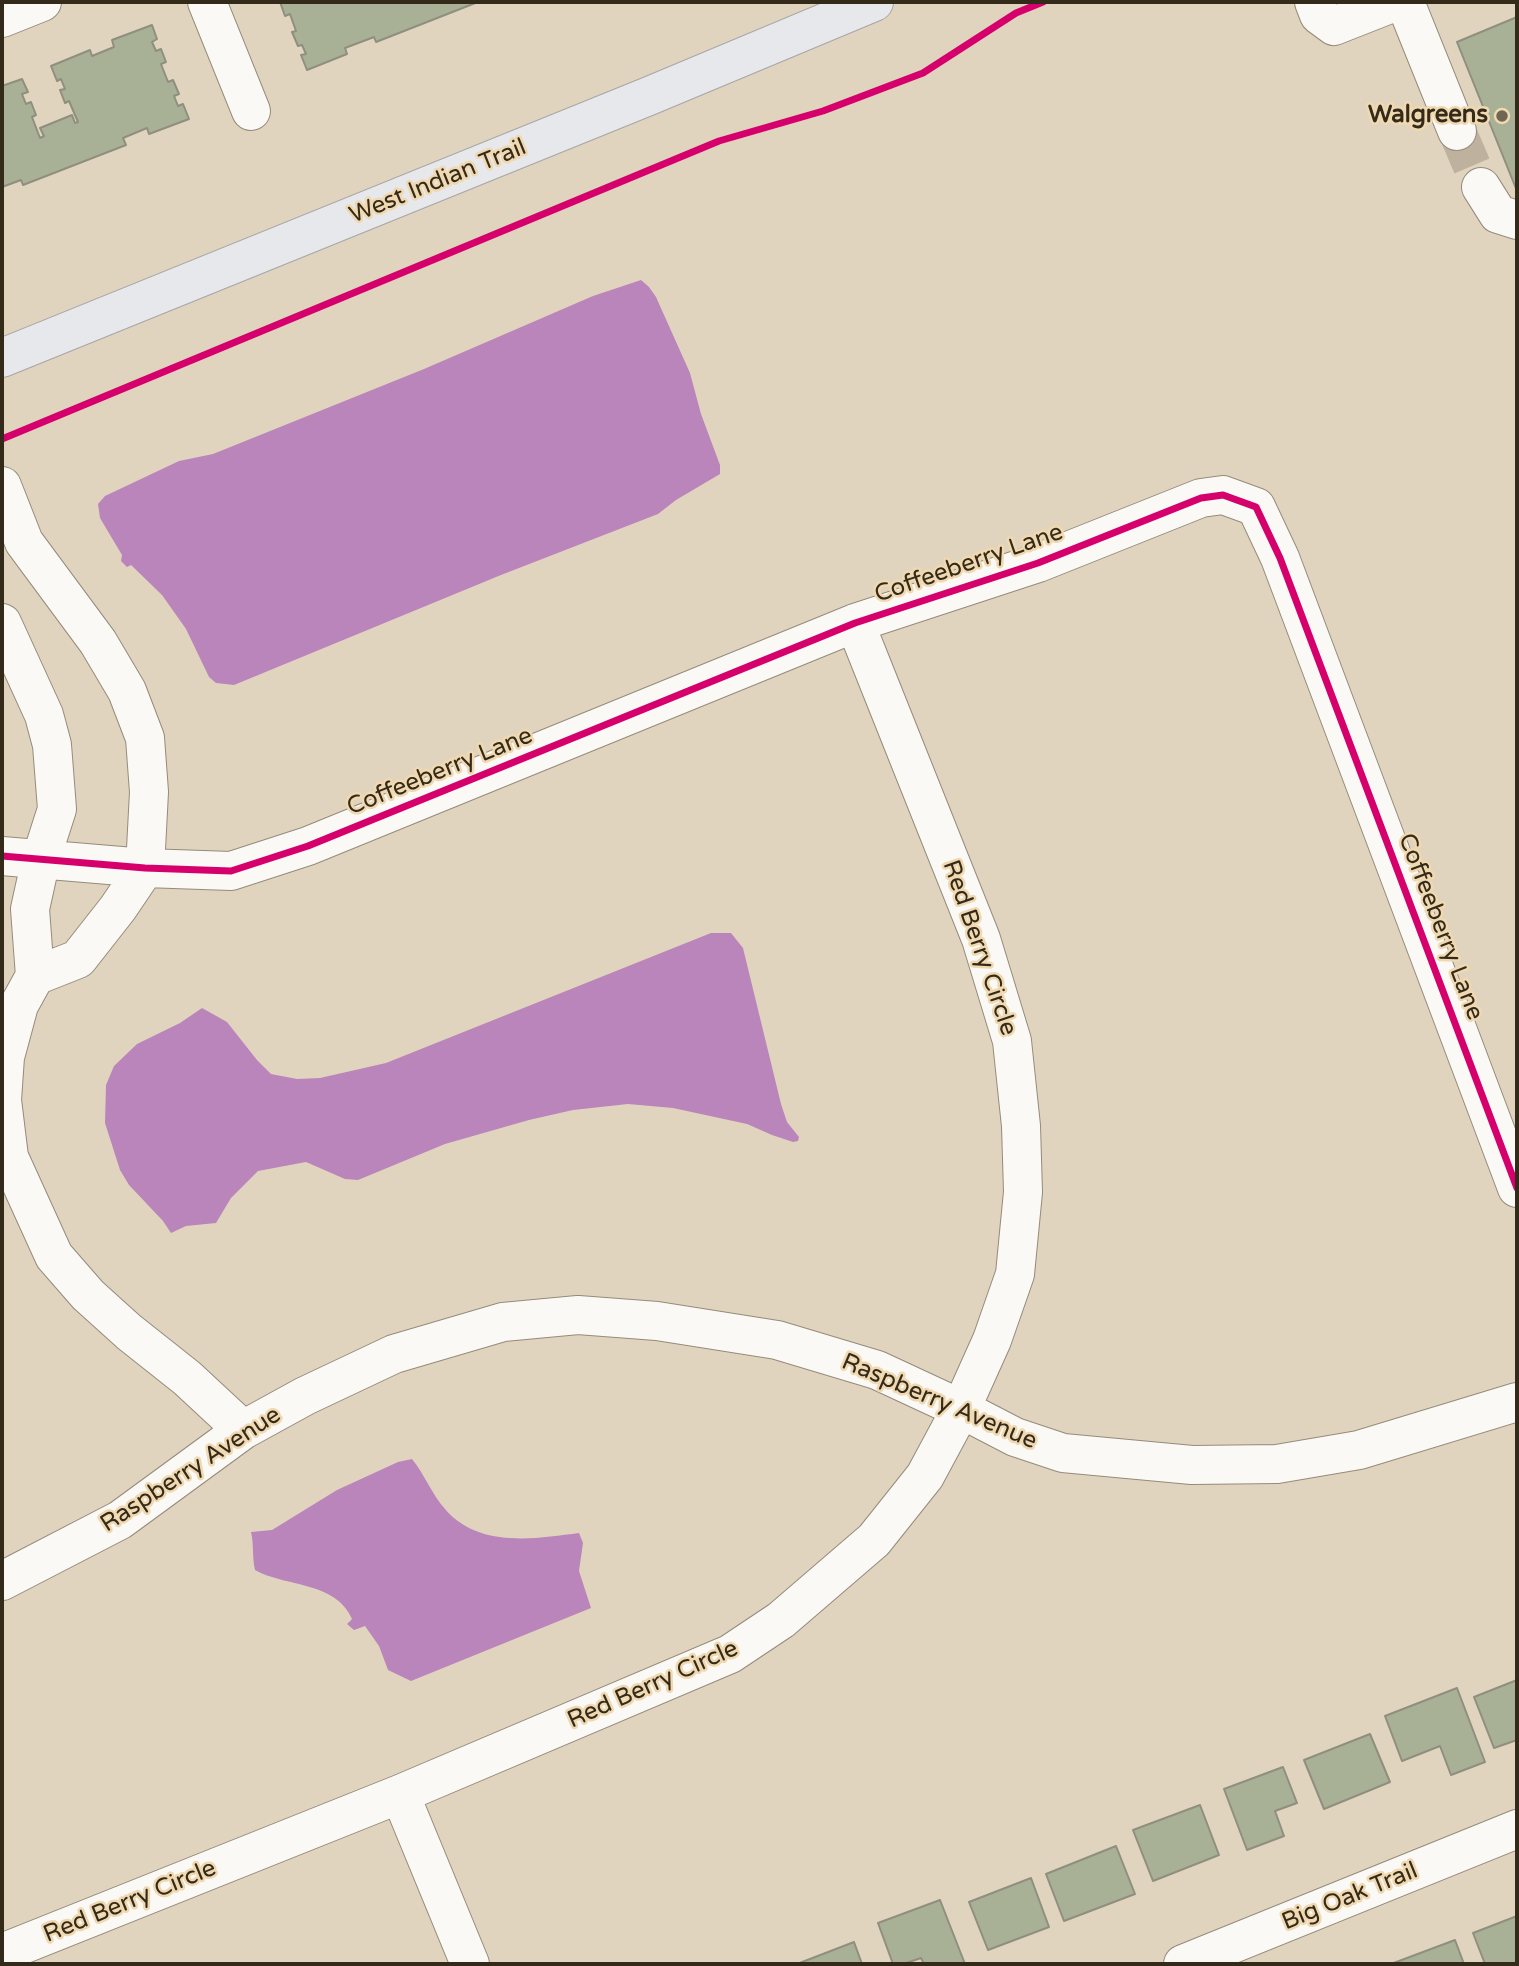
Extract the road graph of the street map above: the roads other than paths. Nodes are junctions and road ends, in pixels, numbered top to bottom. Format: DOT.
graph roads {
  1 [pos="41,2"];
  2 [pos="207,2"];
  3 [pos="874,2"];
  4 [pos="1314,2"];
  5 [pos="1395,2"];
  6 [pos="1405,2"];
  7 [pos="2,18"];
  8 [pos="251,111"];
  9 [pos="1457,131"];
  10 [pos="1481,187"];
  11 [pos="1517,220"];
  12 [pos="2,358"];
  13 [pos="2,486"];
  14 [pos="2,623"];
  15 [pos="855,623"];
  16 [pos="2,856"];
  17 [pos="41,859"];
  18 [pos="145,868"];
  19 [pos="35,976"];
  20 [pos="1517,1188"];
  21 [pos="1517,1402"];
  22 [pos="961,1409"];
  23 [pos="243,1430"];
  24 [pos="2,1581"];
  25 [pos="400,1794"];
  26 [pos="1517,1829"];
  27 [pos="2,1953"];
  28 [pos="470,1964"];
  29 [pos="1183,1964"];
  1 -- 7 [label="street"];
  2 -- 8 [label="street"];
  3 -- 12 [label="main road, West Indian Trail"];
  4 -- 5 [label="street"];
  6 -- 9 [label="street"];
  10 -- 11 [label="street"];
  13 -- 18 [label="street"];
  14 -- 17 [label="street"];
  15 -- 18 [label="street, Coffeeberry Lane"];
  15 -- 20 [label="street, Coffeeberry Lane"];
  15 -- 22 [label="street, Red Berry Circle"];
  16 -- 17 [label="street, Coffeeberry Lane"];
  17 -- 18 [label="street, Coffeeberry Lane"];
  17 -- 19 [label="street"];
  18 -- 19 [label="street"];
  19 -- 23 [label="street"];
  21 -- 22 [label="street, Raspberry Avenue"];
  22 -- 23 [label="street, Raspberry Avenue"];
  22 -- 25 [label="street, Red Berry Circle"];
  23 -- 24 [label="street, Raspberry Avenue"];
  25 -- 27 [label="street, Red Berry Circle"];
  25 -- 28 [label="street"];
  26 -- 29 [label="street, Big Oak Trail"];
}
